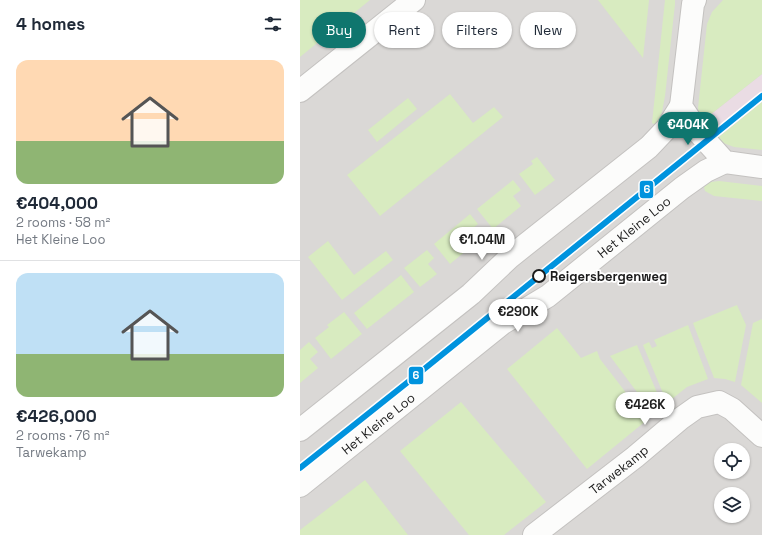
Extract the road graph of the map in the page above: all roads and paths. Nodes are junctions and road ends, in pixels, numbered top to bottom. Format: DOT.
graph roads {
  1 [pos="414,0"];
  2 [pos="695,0"];
  3 [pos="300,91"];
  4 [pos="681,106"];
  5 [pos="725,162"];
  6 [pos="762,167"];
  7 [pos="300,430"];
  8 [pos="762,436"];
  9 [pos="300,486"];
  10 [pos="534,535"];
  1 -- 3 [label="street"];
  2 -- 4 [label="street"];
  4 -- 5 [label="street"];
  4 -- 7 [label="street"];
  5 -- 6 [label="street"];
  5 -- 9 [label="street, Het Kleine Loo"];
  8 -- 10 [label="street, Tarwekamp"];
}
